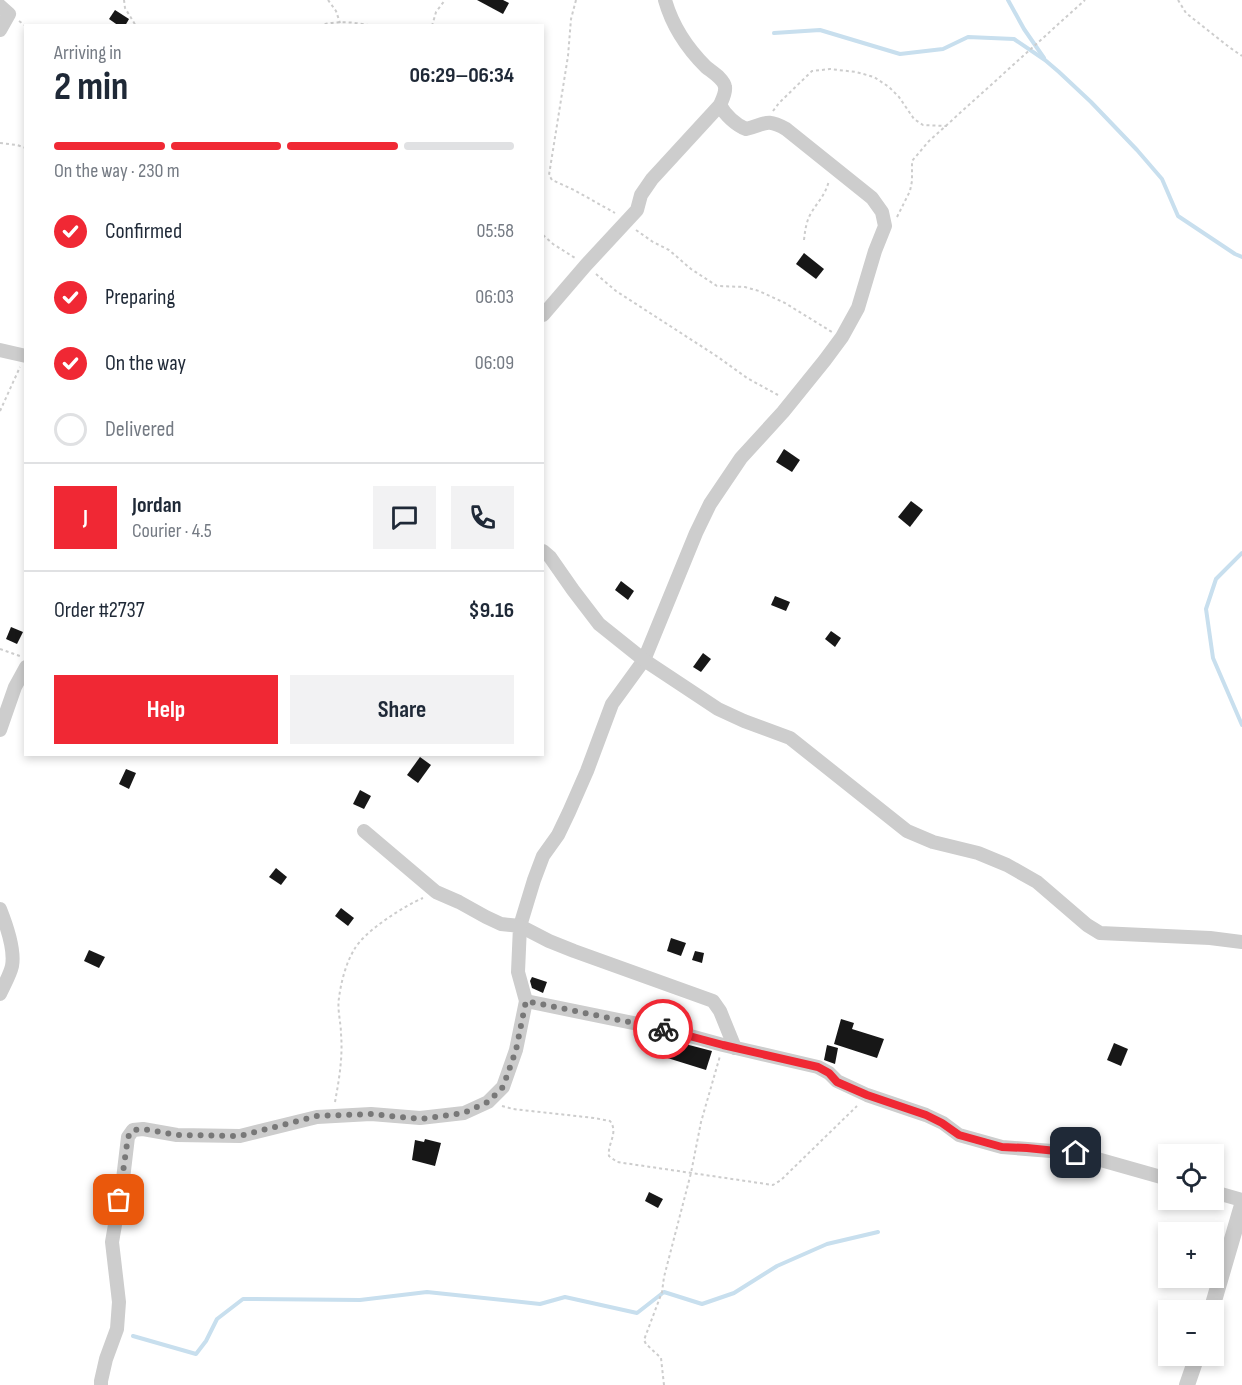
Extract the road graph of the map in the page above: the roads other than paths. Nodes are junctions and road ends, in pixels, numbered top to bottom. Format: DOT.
graph roads {
  1 [pos="665,0"];
  2 [pos="0,6"];
  3 [pos="0,30"];
  4 [pos="720,105"];
  5 [pos="544,314"];
  6 [pos="0,350"];
  7 [pos="24,356"];
  8 [pos="544,552"];
  9 [pos="644,660"];
  10 [pos="24,671"];
  11 [pos="0,730"];
  12 [pos="364,831"];
  13 [pos="0,909"];
  14 [pos="520,926"];
  15 [pos="1242,942"];
  16 [pos="0,994"];
  17 [pos="526,1001"];
  18 [pos="729,1046"];
  19 [pos="1158,1176"];
  20 [pos="1224,1195"];
  21 [pos="1242,1200"];
  22 [pos="1242,1205"];
  23 [pos="1214,1300"];
  24 [pos="1194,1366"];
  25 [pos="101,1385"];
  26 [pos="1187,1385"];
  1 -- 4 [label="street"];
  2 -- 3 [label="street"];
  4 -- 5 [label="street"];
  4 -- 9 [label="street"];
  6 -- 7 [label="street"];
  8 -- 9 [label="street"];
  9 -- 14 [label="street"];
  9 -- 15 [label="street"];
  10 -- 11 [label="street"];
  12 -- 14 [label="street"];
  13 -- 16 [label="street"];
  14 -- 17 [label="street"];
  14 -- 18 [label="street"];
  17 -- 18 [label="street"];
  17 -- 25 [label="street"];
  18 -- 19 [label="street"];
  20 -- 21 [label="street"];
  22 -- 23 [label="street"];
  24 -- 26 [label="street"];
}
